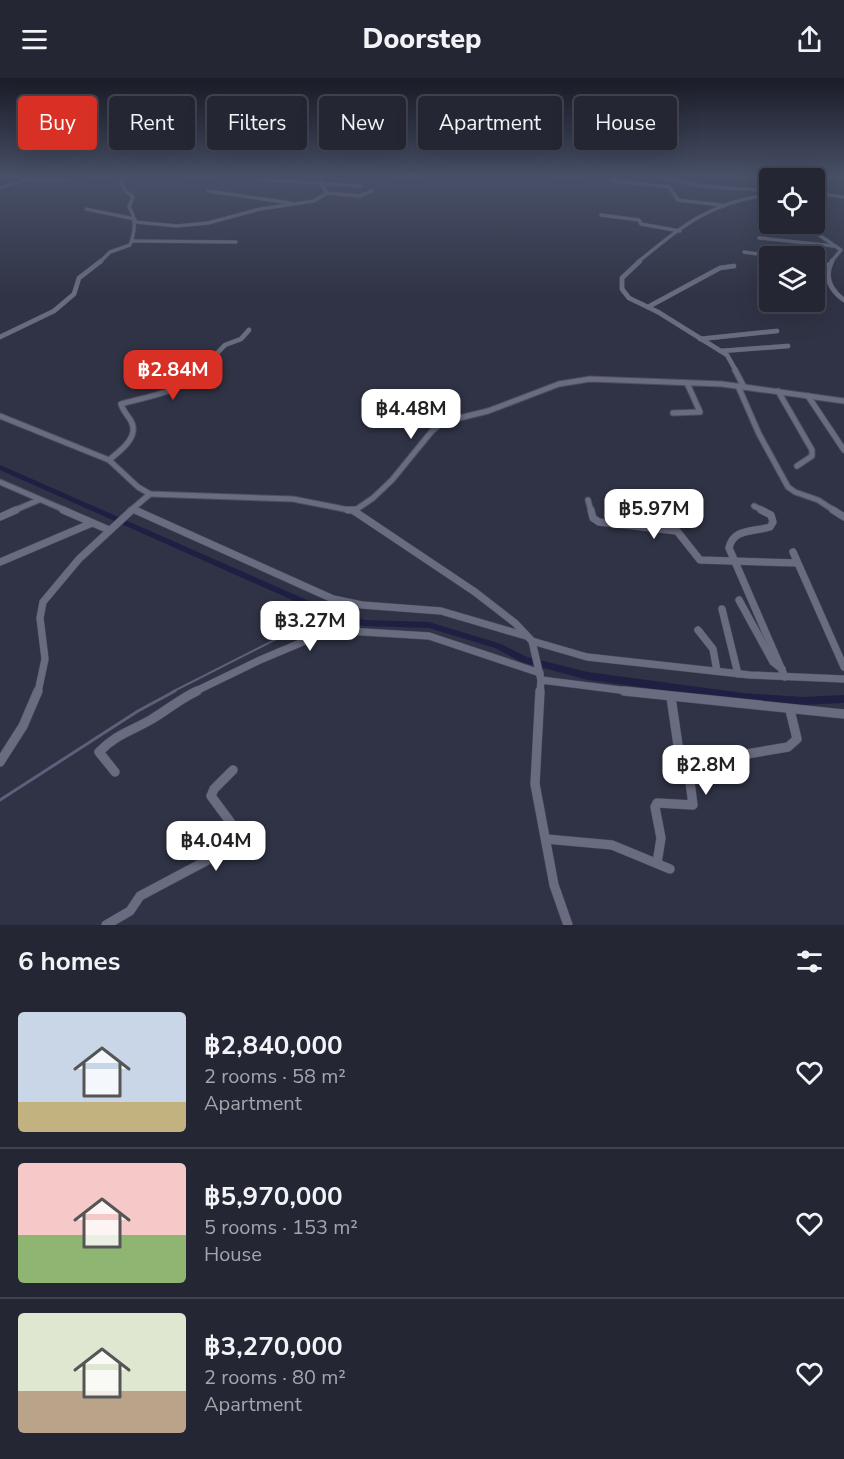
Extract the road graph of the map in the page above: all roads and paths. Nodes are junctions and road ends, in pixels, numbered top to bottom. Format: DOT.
graph roads {
  1 [pos="112,217"];
  2 [pos="134,217"];
  3 [pos="235,217"];
  4 [pos="613,217"];
  5 [pos="699,217"];
  6 [pos="135,220"];
  7 [pos="680,231"];
  8 [pos="820,234"];
  9 [pos="759,238"];
  10 [pos="132,241"];
  11 [pos="236,242"];
  12 [pos="841,247"];
  13 [pos="744,252"];
  14 [pos="759,254"];
  15 [pos="825,264"];
  16 [pos="830,265"];
  17 [pos="734,266"];
  18 [pos="844,300"];
  19 [pos="648,307"];
  20 [pos="249,330"];
  21 [pos="777,332"];
  22 [pos="0,336"];
  23 [pos="700,339"];
  24 [pos="788,346"];
  25 [pos="720,351"];
  26 [pos="687,382"];
  27 [pos="741,386"];
  28 [pos="778,391"];
  29 [pos="808,396"];
  30 [pos="844,400"];
  31 [pos="673,413"];
  32 [pos="0,416"];
  33 [pos="844,450"];
  34 [pos="109,460"];
  35 [pos="797,466"];
  36 [pos="0,482"];
  37 [pos="150,494"];
  38 [pos="39,500"];
  39 [pos="588,500"];
  40 [pos="754,506"];
  41 [pos="130,511"];
  42 [pos="354,512"];
  43 [pos="0,517"];
  44 [pos="844,517"];
  45 [pos="92,523"];
  46 [pos="112,527"];
  47 [pos="793,552"];
  48 [pos="0,562"];
  49 [pos="735,562"];
  50 [pos="797,563"];
  51 [pos="739,600"];
  52 [pos="722,609"];
  53 [pos="698,630"];
  54 [pos="531,642"];
  55 [pos="844,667"];
  56 [pos="717,671"];
  57 [pos="540,673"];
  58 [pos="784,673"];
  59 [pos="738,674"];
  60 [pos="844,679"];
  61 [pos="671,697"];
  62 [pos="790,710"];
  63 [pos="844,714"];
  64 [pos="747,754"];
  65 [pos="0,762"];
  66 [pos="233,770"];
  67 [pos="115,772"];
  68 [pos="546,839"];
  69 [pos="657,863"];
  70 [pos="670,868"];
  71 [pos="106,925"];
  72 [pos="568,925"];
  1 -- 6 [label="street"];
  2 -- 6 [label="street"];
  3 -- 6 [label="street"];
  4 -- 7 [label="street"];
  5 -- 7 [label="street"];
  6 -- 10 [label="street"];
  7 -- 19 [label="street"];
  8 -- 12 [label="street"];
  9 -- 12 [label="street"];
  10 -- 11 [label="street"];
  10 -- 22 [label="street"];
  12 -- 16 [label="street"];
  13 -- 14 [label="street"];
  15 -- 16 [label="street"];
  16 -- 18 [label="street"];
  17 -- 19 [label="street"];
  19 -- 23 [label="street"];
  20 -- 34 [label="street"];
  21 -- 23 [label="street"];
  23 -- 25 [label="street"];
  24 -- 25 [label="street"];
  25 -- 27 [label="street"];
  26 -- 27 [label="street"];
  26 -- 31 [label="street"];
  26 -- 42 [label="street"];
  27 -- 28 [label="street"];
  27 -- 44 [label="street"];
  28 -- 29 [label="street"];
  28 -- 35 [label="street"];
  29 -- 30 [label="street"];
  29 -- 33 [label="street"];
  32 -- 34 [label="street"];
  34 -- 37 [label="street"];
  36 -- 38 [label="street"];
  37 -- 41 [label="street"];
  37 -- 42 [label="street"];
  38 -- 43 [label="street"];
  38 -- 45 [label="street"];
  39 -- 49 [label="street"];
  40 -- 49 [label="street"];
  41 -- 46 [label="street"];
  41 -- 54 [label="street"];
  42 -- 54 [label="street"];
  45 -- 46 [label="street"];
  45 -- 48 [label="street"];
  46 -- 65 [label="street"];
  47 -- 50 [label="street"];
  49 -- 50 [label="street"];
  49 -- 58 [label="street"];
  50 -- 55 [label="street"];
  51 -- 58 [label="street"];
  52 -- 59 [label="street"];
  53 -- 56 [label="street"];
  54 -- 56 [label="street"];
  54 -- 57 [label="street"];
  56 -- 59 [label="street"];
  57 -- 61 [label="street"];
  57 -- 67 [label="street"];
  57 -- 68 [label="street"];
  58 -- 59 [label="street"];
  58 -- 60 [label="street"];
  61 -- 62 [label="street"];
  61 -- 69 [label="street"];
  62 -- 63 [label="street"];
  62 -- 64 [label="street"];
  66 -- 71 [label="street"];
  68 -- 69 [label="street"];
  68 -- 72 [label="street"];
  69 -- 70 [label="street"];
}
